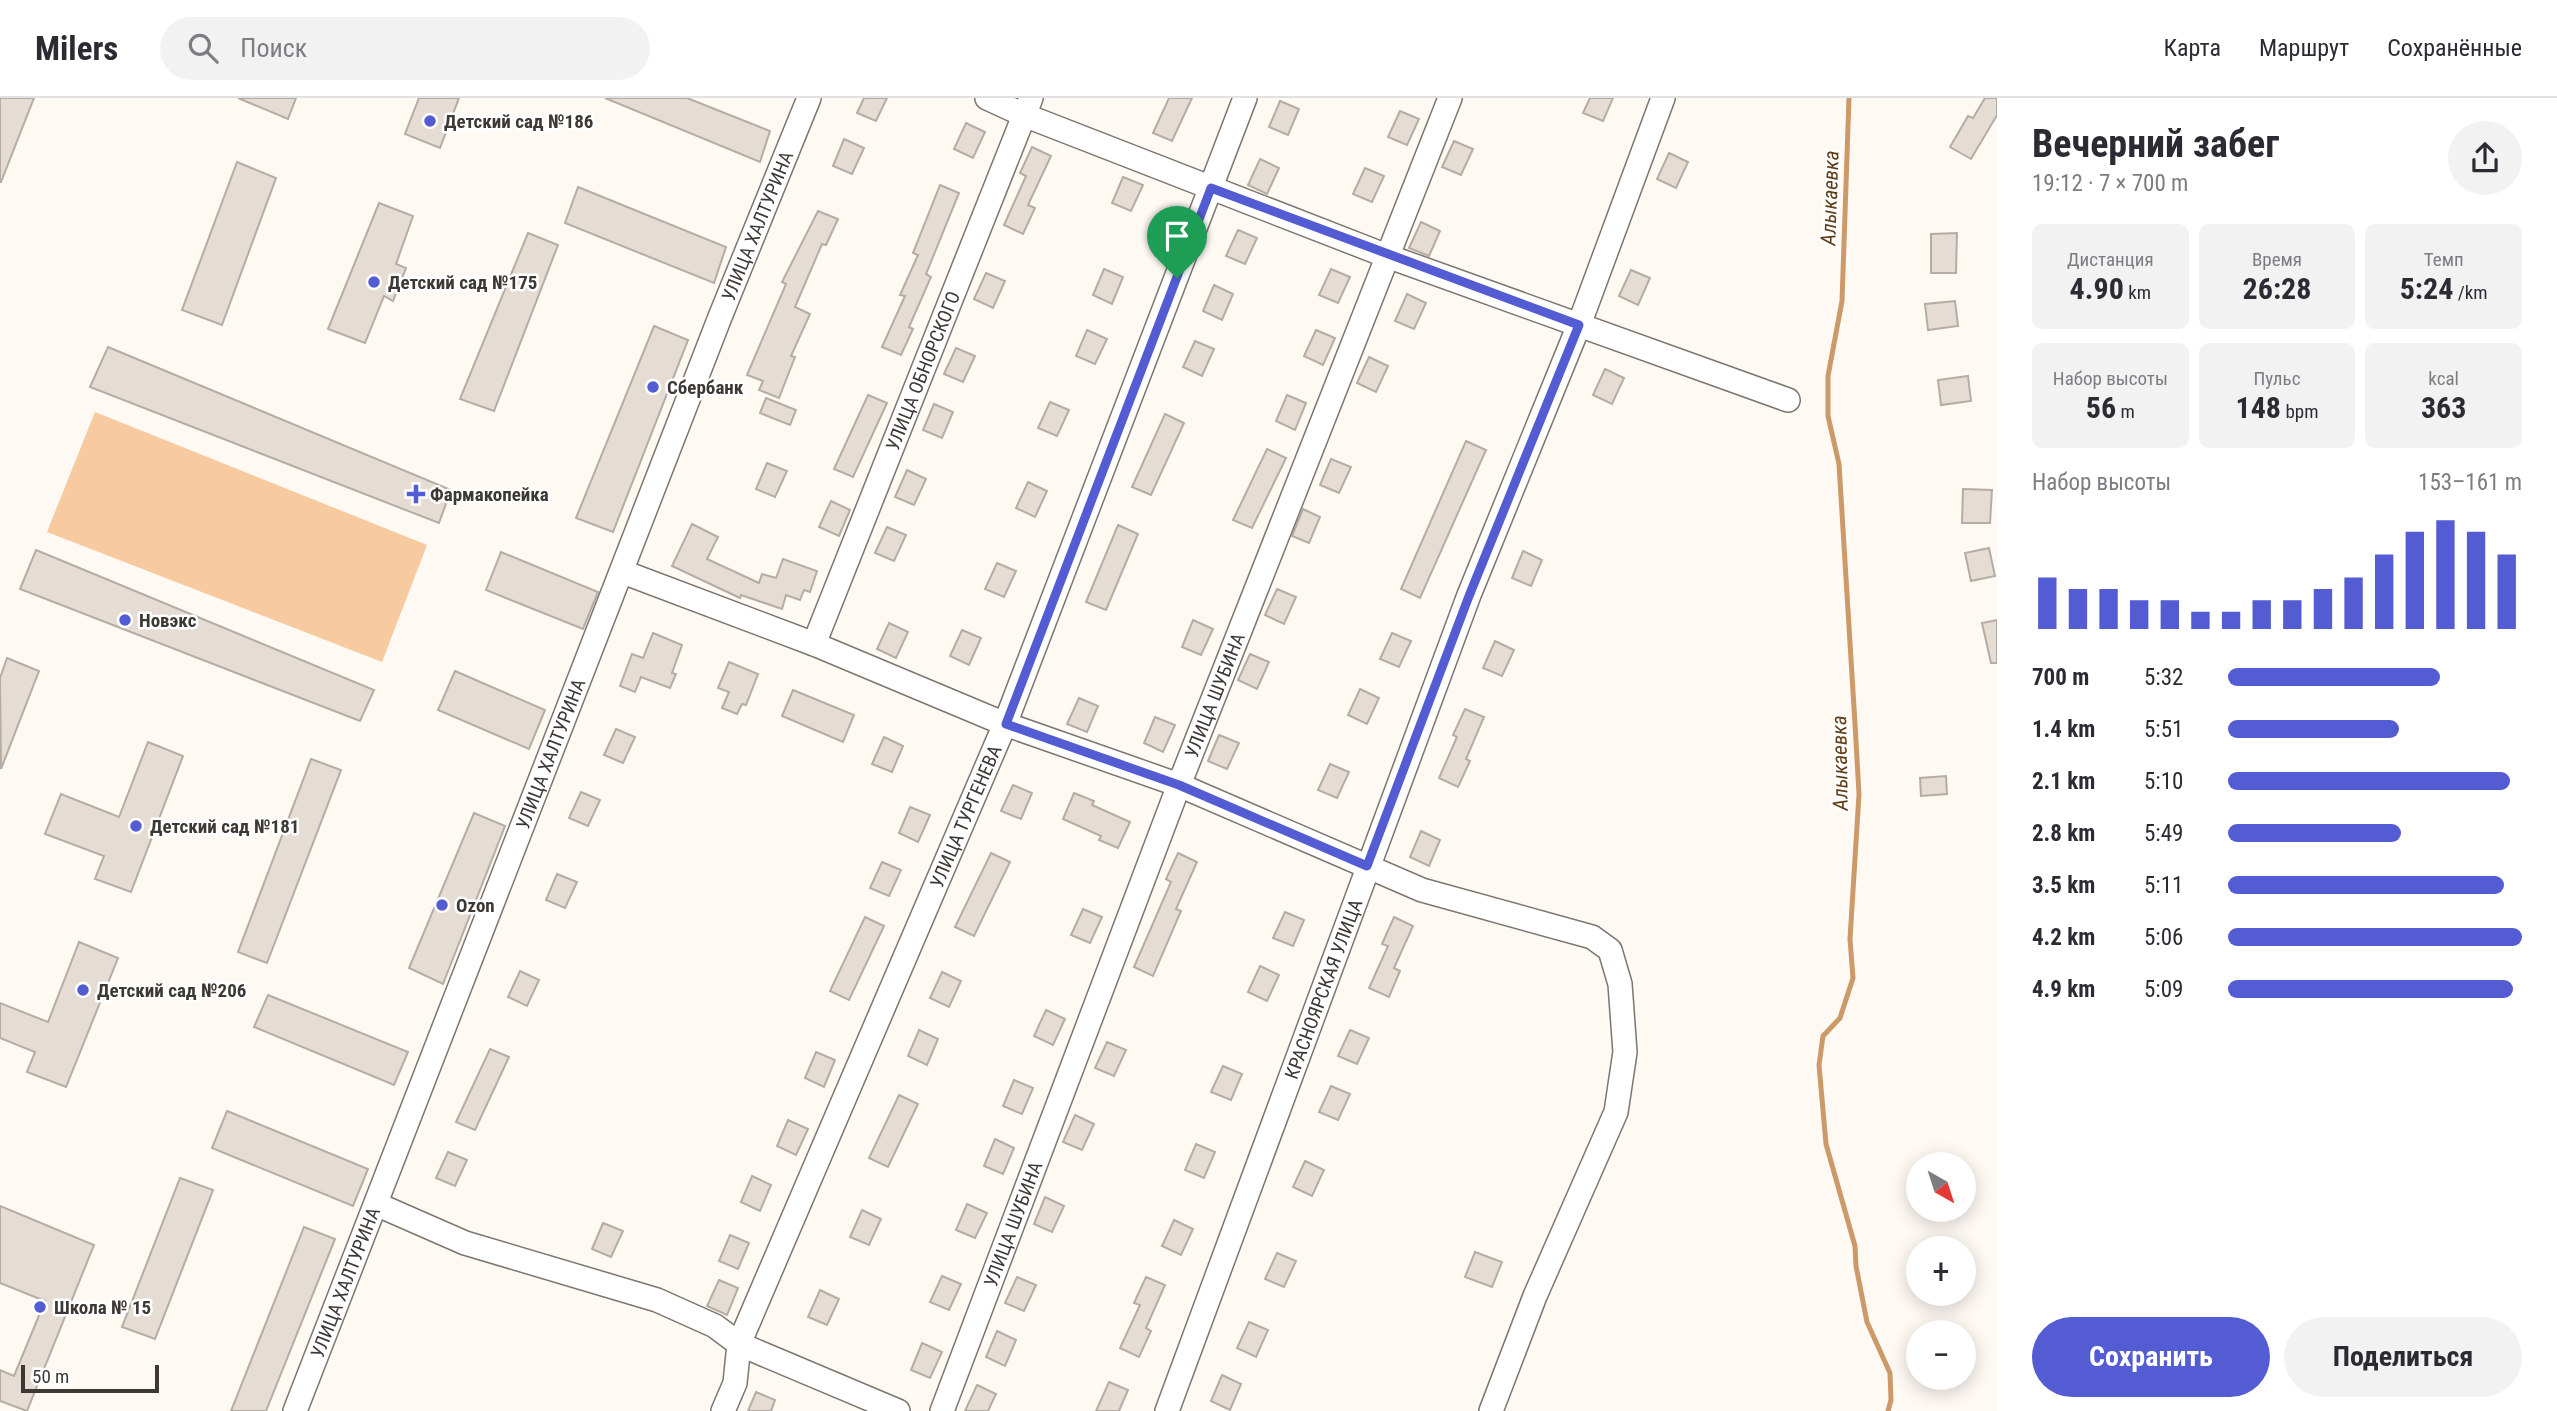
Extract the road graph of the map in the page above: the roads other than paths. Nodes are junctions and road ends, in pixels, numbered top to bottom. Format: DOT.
graph roads {
  1 [pos="809,98"];
  2 [pos="988,98"];
  3 [pos="1245,98"];
  4 [pos="1450,98"];
  5 [pos="1663,98"];
  6 [pos="1028,107"];
  7 [pos="1211,188"];
  8 [pos="1387,256"];
  9 [pos="1579,325"];
  10 [pos="1788,400"];
  11 [pos="623,572"];
  12 [pos="814,644"];
  13 [pos="1006,724"];
  14 [pos="1179,785"];
  15 [pos="1367,866"];
  16 [pos="376,1204"];
  17 [pos="739,1344"];
  18 [pos="295,1411"];
  19 [pos="723,1411"];
  20 [pos="898,1411"];
  21 [pos="943,1411"];
  22 [pos="1167,1411"];
  23 [pos="1491,1411"];
  1 -- 11 [label="street, УЛИЦА ХАЛТУРИНА"];
  2 -- 6 [label="street"];
  3 -- 7 [label="street, УЛИЦА ТУРГЕНЕВА"];
  4 -- 8 [label="street, УЛИЦА ШУБИНА"];
  5 -- 9 [label="street, КРАСНОЯРСКАЯ УЛИЦА"];
  6 -- 7 [label="street"];
  6 -- 12 [label="street, УЛИЦА ОБНОРСКОГО"];
  7 -- 8 [label="street"];
  7 -- 13 [label="street, УЛИЦА ТУРГЕНЕВА"];
  8 -- 9 [label="street"];
  8 -- 14 [label="street, УЛИЦА ШУБИНА"];
  9 -- 10 [label="street"];
  9 -- 15 [label="street, КРАСНОЯРСКАЯ УЛИЦА"];
  11 -- 12 [label="street"];
  11 -- 16 [label="street, УЛИЦА ХАЛТУРИНА"];
  12 -- 13 [label="street"];
  13 -- 14 [label="street"];
  13 -- 17 [label="street, УЛИЦА ТУРГЕНЕВА"];
  14 -- 15 [label="street"];
  14 -- 21 [label="street, УЛИЦА ШУБИНА"];
  15 -- 22 [label="street, КРАСНОЯРСКАЯ УЛИЦА"];
  15 -- 23 [label="street"];
  16 -- 17 [label="street"];
  16 -- 18 [label="street, УЛИЦА ХАЛТУРИНА"];
  17 -- 19 [label="street, УЛИЦА ТУРГЕНЕВА"];
  17 -- 20 [label="street"];
}
